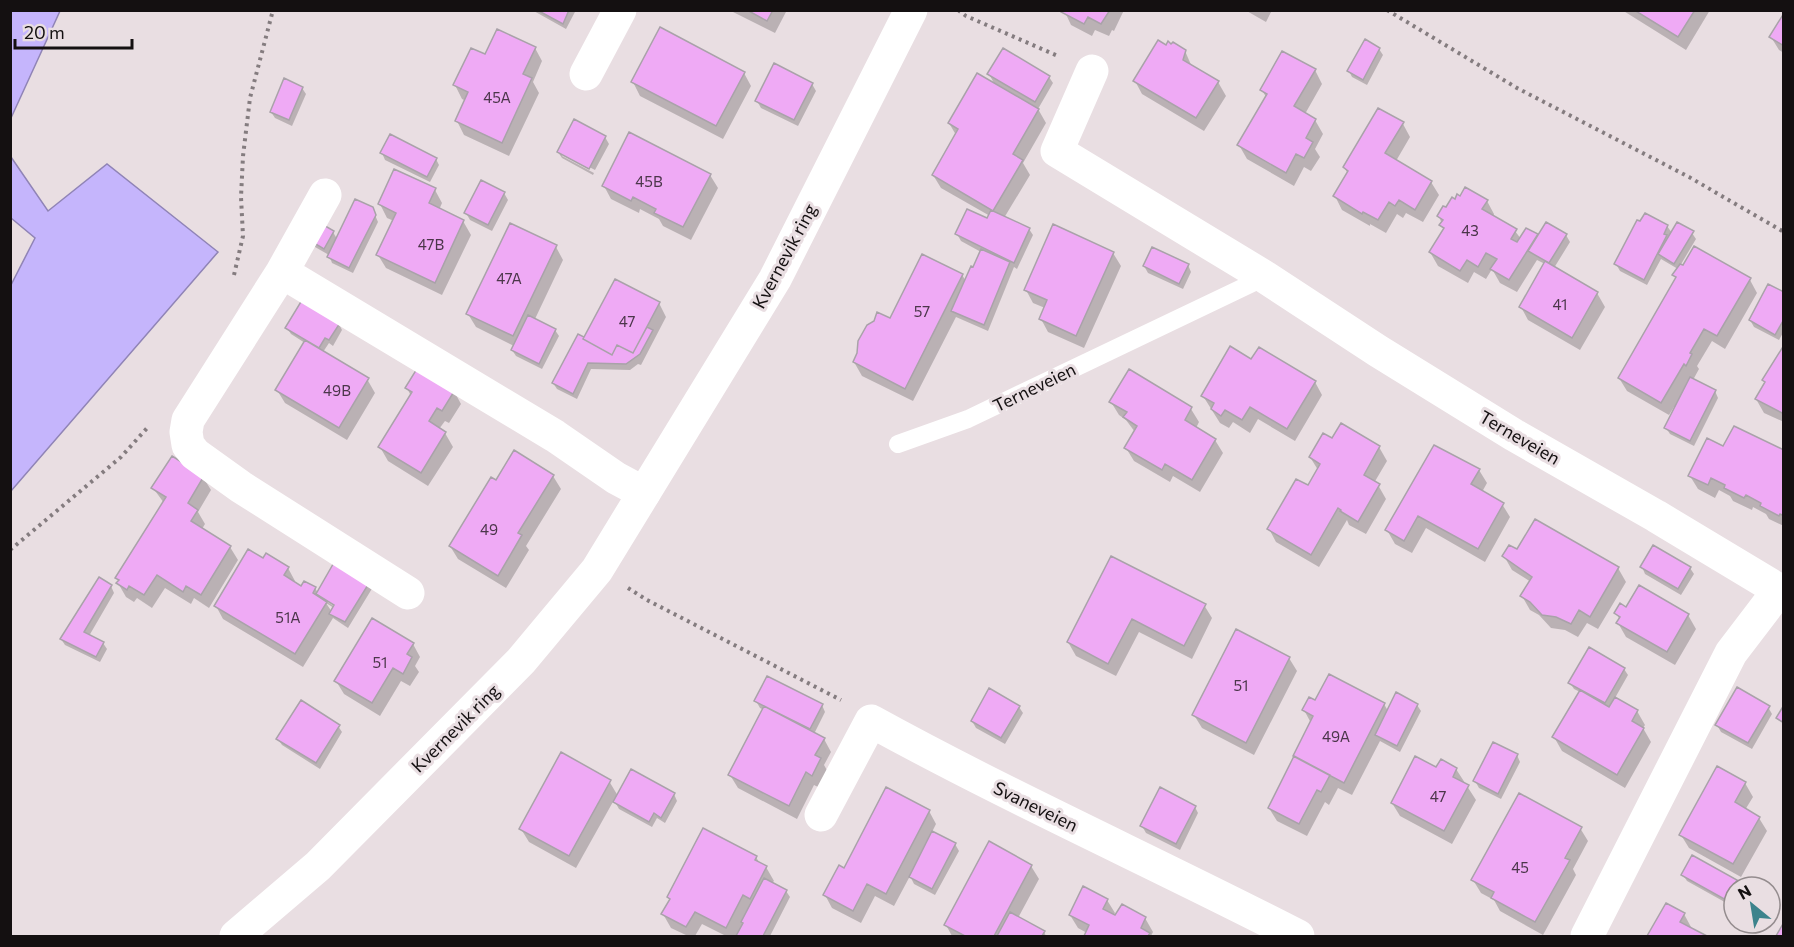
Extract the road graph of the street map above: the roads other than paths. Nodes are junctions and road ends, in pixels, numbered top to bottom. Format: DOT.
graph roads {
  1 [pos="620,10"];
  2 [pos="911,10"];
  3 [pos="1092,71"];
  4 [pos="585,74"];
  5 [pos="325,195"];
  6 [pos="282,272"];
  7 [pos="1265,277"];
  8 [pos="898,444"];
  9 [pos="644,493"];
  10 [pos="408,592"];
  11 [pos="1781,592"];
  12 [pos="821,815"];
  13 [pos="236,936"];
  14 [pos="1298,936"];
  15 [pos="1587,936"];
  1 -- 4 [label="street"];
  2 -- 9 [label="street, Kvernevik ring"];
  3 -- 7 [label="street, Terneveien"];
  5 -- 6 [label="street"];
  6 -- 9 [label="street"];
  6 -- 10 [label="street"];
  7 -- 8 [label="lane, Terneveien"];
  7 -- 11 [label="street, Terneveien"];
  9 -- 13 [label="street, Kvernevik ring"];
  11 -- 15 [label="street, Terneveien"];
  12 -- 14 [label="street, Svaneveien"];
}
